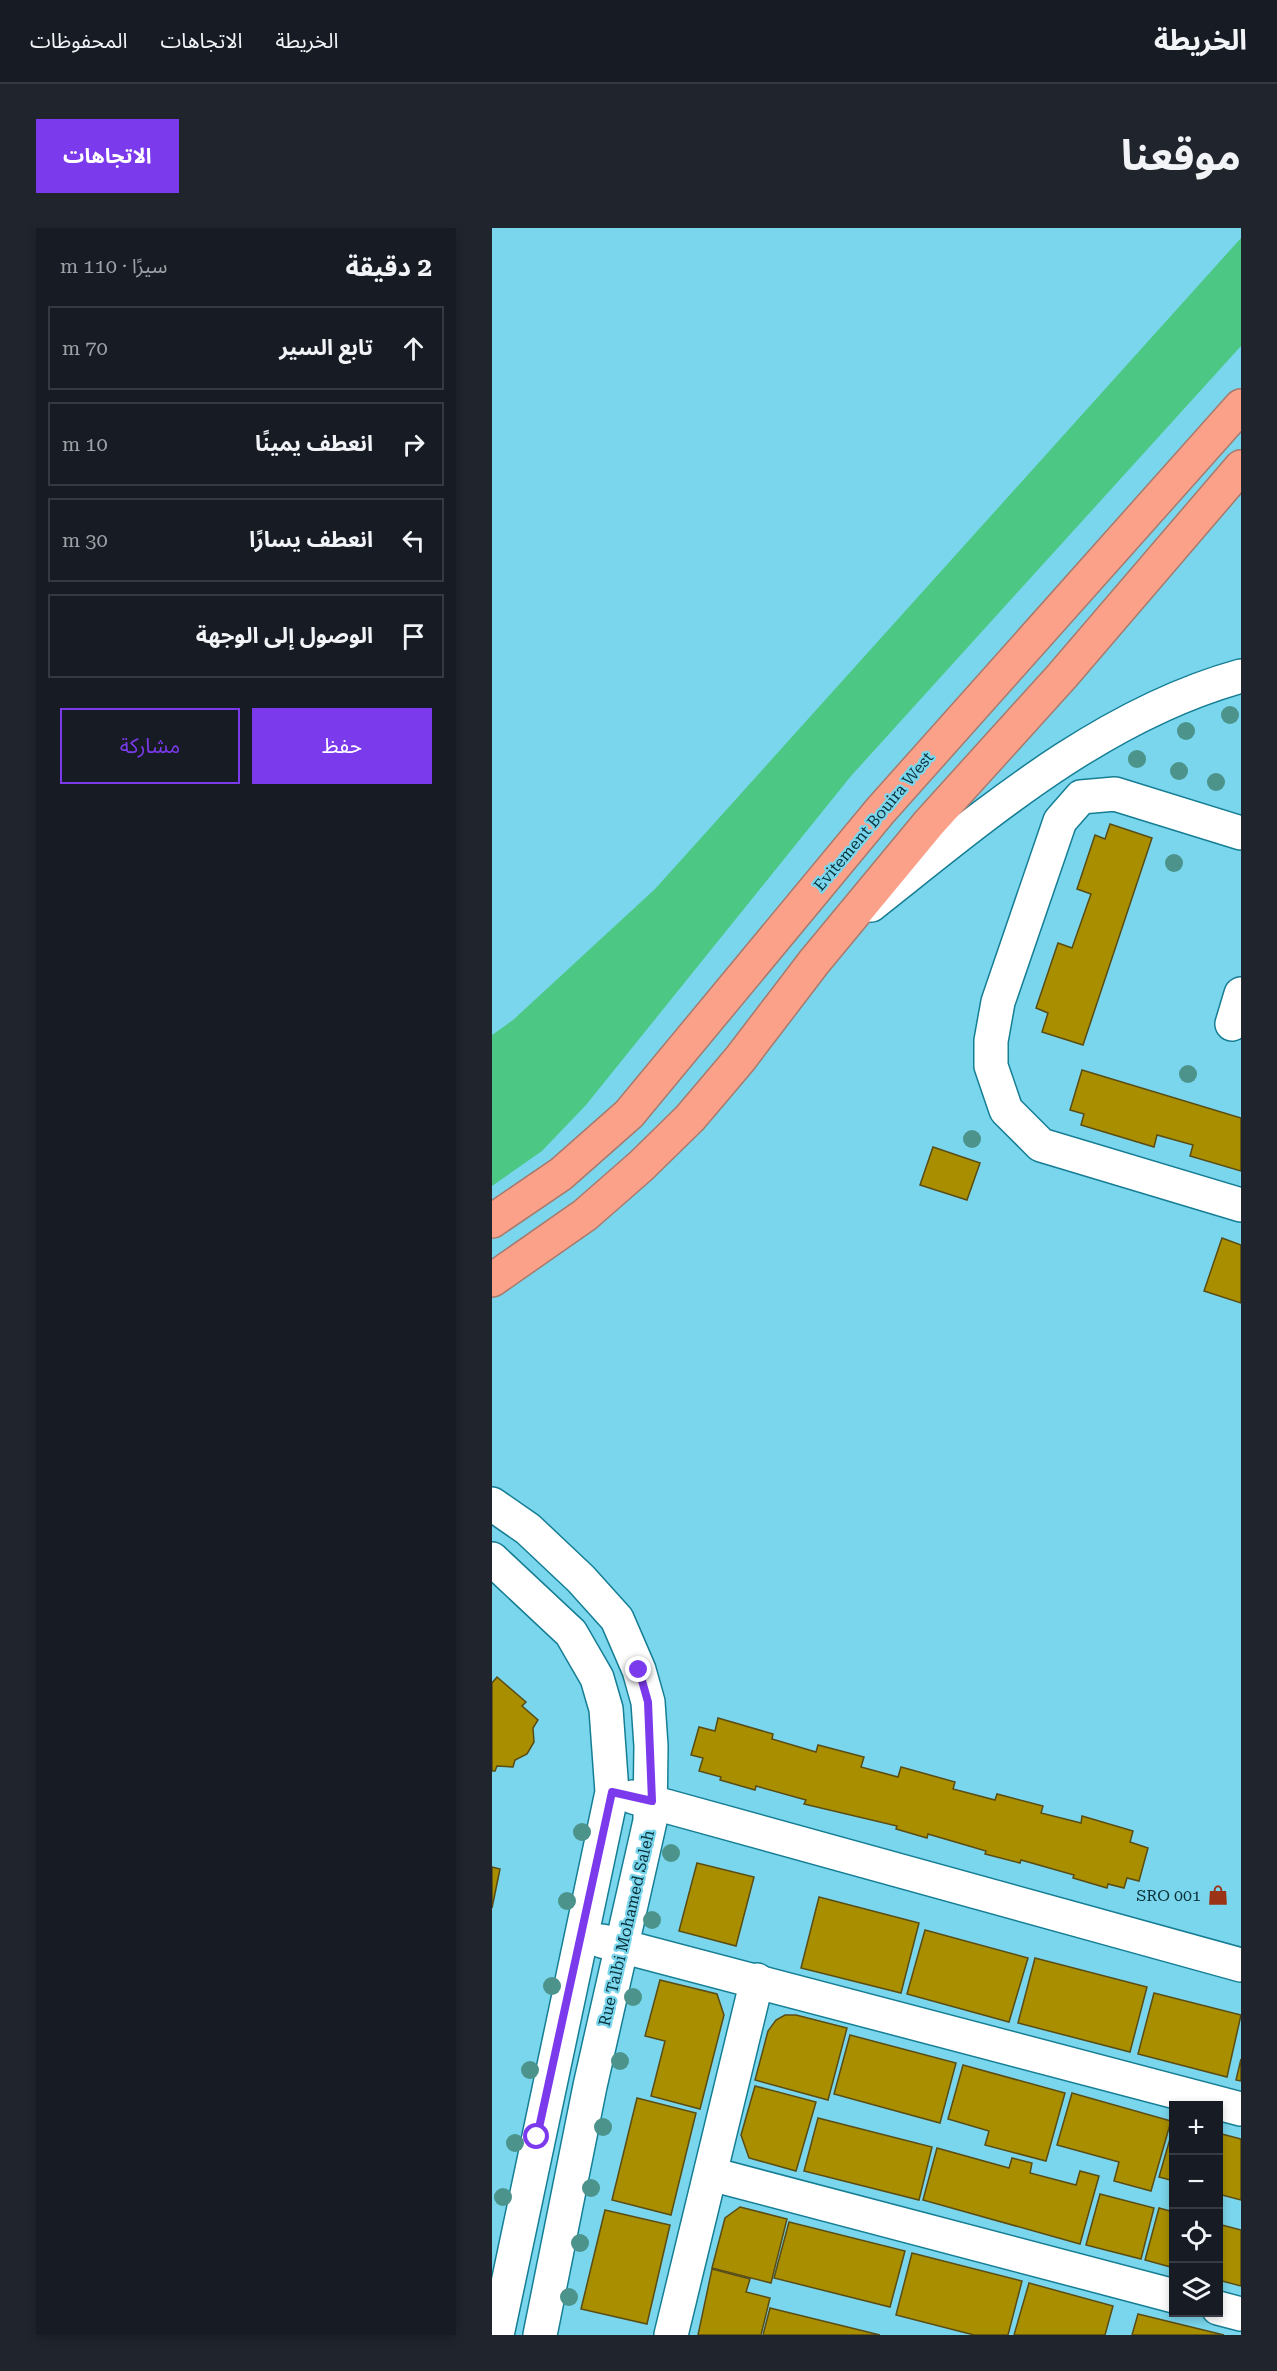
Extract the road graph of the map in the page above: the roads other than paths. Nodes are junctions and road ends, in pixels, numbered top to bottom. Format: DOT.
graph roads {
  1 [pos="1241,406"];
  2 [pos="1241,466"];
  3 [pos="1241,676"];
  4 [pos="1241,833"];
  5 [pos="843,926"];
  6 [pos="1241,1205"];
  7 [pos="492,1221"];
  8 [pos="492,1280"];
  9 [pos="492,1504"];
  10 [pos="492,1559"];
  11 [pos="612,1792"];
  12 [pos="652,1801"];
  13 [pos="582,1936"];
  14 [pos="623,1946"];
  15 [pos="1241,1965"];
  16 [pos="757,1980"];
  17 [pos="1241,2109"];
  18 [pos="711,2174"];
  19 [pos="1169,2295"];
  20 [pos="1223,2309"];
  21 [pos="1241,2314"];
  22 [pos="549,2333"];
  23 [pos="497,2335"];
  24 [pos="671,2335"];
  1 -- 7 [label="highway, Evitement Bouira West"];
  2 -- 5 [label="highway"];
  3 -- 5 [label="street"];
  4 -- 6 [label="street"];
  5 -- 8 [label="highway"];
  9 -- 12 [label="street, Rue Talbi Mohamed Saleh"];
  10 -- 11 [label="street"];
  11 -- 12 [label="street"];
  11 -- 13 [label="street"];
  12 -- 14 [label="street, Rue Talbi Mohamed Saleh"];
  12 -- 15 [label="street"];
  13 -- 14 [label="street"];
  13 -- 23 [label="street"];
  14 -- 16 [label="street"];
  14 -- 22 [label="street, Rue Talbi Mohamed Saleh"];
  16 -- 17 [label="street"];
  16 -- 18 [label="street"];
  18 -- 19 [label="street"];
  18 -- 24 [label="street"];
  20 -- 21 [label="street"];
}
